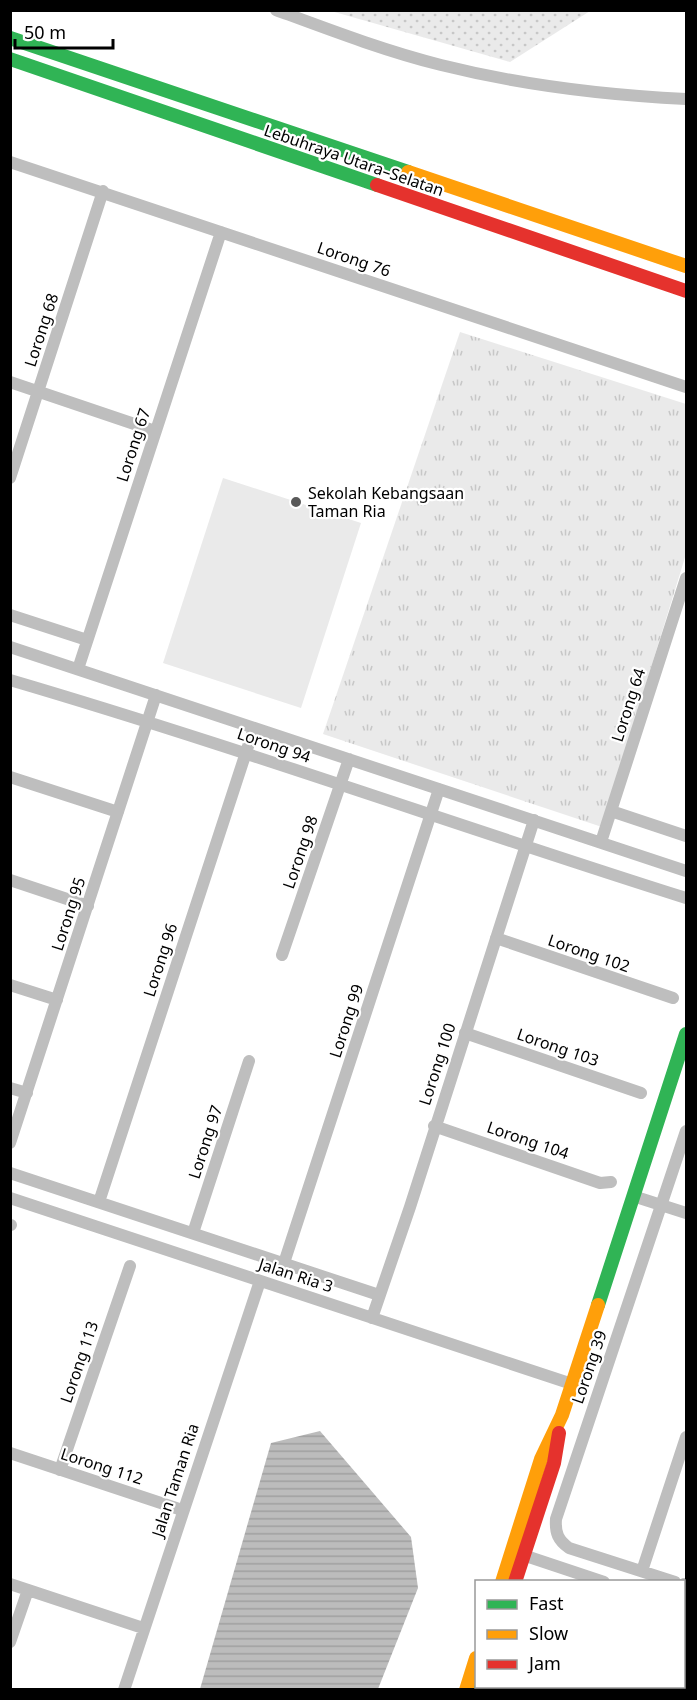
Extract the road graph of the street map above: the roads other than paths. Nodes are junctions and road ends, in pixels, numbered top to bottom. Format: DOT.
graph roads {
  1 [pos="276,10"];
  2 [pos="10,38"];
  3 [pos="10,59"];
  4 [pos="687,99"];
  5 [pos="10,162"];
  6 [pos="103,191"];
  7 [pos="221,232"];
  8 [pos="687,266"];
  9 [pos="687,291"];
  10 [pos="10,382"];
  11 [pos="687,387"];
  12 [pos="39,392"];
  13 [pos="155,431"];
  14 [pos="10,478"];
  15 [pos="687,578"];
  16 [pos="10,615"];
  17 [pos="87,640"];
  18 [pos="10,647"];
  19 [pos="78,669"];
  20 [pos="10,680"];
  21 [pos="156,695"];
  22 [pos="148,721"];
  23 [pos="254,728"];
  24 [pos="245,753"];
  25 [pos="349,759"];
  26 [pos="10,777"];
  27 [pos="340,785"];
  28 [pos="440,789"];
  29 [pos="611,811"];
  30 [pos="118,812"];
  31 [pos="431,816"];
  32 [pos="534,820"];
  33 [pos="687,836"];
  34 [pos="600,842"];
  35 [pos="525,847"];
  36 [pos="687,871"];
  37 [pos="10,880"];
  38 [pos="687,898"];
  39 [pos="88,906"];
  40 [pos="496,938"];
  41 [pos="282,955"];
  42 [pos="10,985"];
  43 [pos="673,998"];
  44 [pos="57,1000"];
  45 [pos="465,1033"];
  46 [pos="687,1034"];
  47 [pos="249,1061"];
  48 [pos="10,1088"];
  49 [pos="27,1093"];
  50 [pos="641,1093"];
  51 [pos="434,1126"];
  52 [pos="687,1131"];
  53 [pos="10,1143"];
  54 [pos="10,1173"];
  55 [pos="611,1182"];
  56 [pos="633,1196"];
  57 [pos="10,1198"];
  58 [pos="99,1202"];
  59 [pos="662,1205"];
  60 [pos="687,1213"];
  61 [pos="193,1233"];
  62 [pos="284,1263"];
  63 [pos="130,1266"];
  64 [pos="260,1281"];
  65 [pos="379,1295"];
  66 [pos="372,1318"];
  67 [pos="572,1384"];
  68 [pos="687,1437"];
  69 [pos="10,1453"];
  70 [pos="60,1470"];
  71 [pos="182,1510"];
  72 [pos="517,1553"];
  73 [pos="642,1571"];
  74 [pos="503,1580"];
  75 [pos="515,1580"];
  76 [pos="601,1580"];
  77 [pos="672,1580"];
  78 [pos="10,1584"];
  79 [pos="28,1590"];
  80 [pos="143,1628"];
  81 [pos="10,1641"];
  82 [pos="475,1664"];
  83 [pos="124,1689"];
  84 [pos="466,1689"];
  1 -- 4 [label="street"];
  2 -- 8 [label="main road, Lebuhraya Utara–Selatan"];
  3 -- 9 [label="main road, Lebuhraya Utara–Selatan"];
  5 -- 6 [label="street, Lorong 76"];
  6 -- 7 [label="street, Lorong 76"];
  6 -- 12 [label="street, Lorong 68"];
  7 -- 11 [label="street, Lorong 76"];
  7 -- 13 [label="street, Lorong 67"];
  10 -- 12 [label="street"];
  12 -- 13 [label="street"];
  12 -- 14 [label="street, Lorong 68"];
  13 -- 17 [label="street, Lorong 67"];
  15 -- 29 [label="street, Lorong 64"];
  16 -- 17 [label="street"];
  17 -- 19 [label="street, Lorong 67"];
  18 -- 19 [label="street"];
  19 -- 21 [label="street"];
  20 -- 22 [label="street, Lorong 94"];
  21 -- 22 [label="street, Lorong 95"];
  21 -- 23 [label="street"];
  22 -- 24 [label="street, Lorong 94"];
  22 -- 30 [label="street, Lorong 95"];
  23 -- 24 [label="street, Lorong 96"];
  23 -- 25 [label="street"];
  24 -- 27 [label="street, Lorong 94"];
  24 -- 58 [label="street, Lorong 96"];
  25 -- 27 [label="street, Lorong 98"];
  25 -- 28 [label="street"];
  26 -- 30 [label="street"];
  27 -- 31 [label="street, Lorong 94"];
  27 -- 41 [label="street, Lorong 98"];
  28 -- 31 [label="street, Lorong 99"];
  28 -- 32 [label="street"];
  29 -- 33 [label="street"];
  29 -- 34 [label="street, Lorong 64"];
  30 -- 39 [label="street, Lorong 95"];
  31 -- 35 [label="street, Lorong 94"];
  31 -- 62 [label="street, Lorong 99"];
  32 -- 34 [label="street"];
  32 -- 35 [label="street, Lorong 100"];
  34 -- 36 [label="street"];
  35 -- 38 [label="street, Lorong 94"];
  35 -- 40 [label="street, Lorong 100"];
  37 -- 39 [label="street"];
  39 -- 44 [label="street, Lorong 95"];
  40 -- 43 [label="street, Lorong 102"];
  40 -- 45 [label="street, Lorong 100"];
  42 -- 44 [label="street"];
  44 -- 49 [label="street, Lorong 95"];
  45 -- 50 [label="street, Lorong 103"];
  45 -- 51 [label="street, Lorong 100"];
  46 -- 56 [label="main road"];
  47 -- 61 [label="street, Lorong 97"];
  48 -- 49 [label="street"];
  49 -- 53 [label="street, Lorong 95"];
  51 -- 55 [label="street, Lorong 104"];
  51 -- 65 [label="street, Lorong 100"];
  52 -- 59 [label="street, Lorong 39"];
  54 -- 58 [label="street"];
  56 -- 59 [label="street"];
  56 -- 67 [label="main road"];
  57 -- 64 [label="street, Jalan Ria 3"];
  58 -- 61 [label="street"];
  59 -- 60 [label="street"];
  59 -- 73 [label="street, Lorong 39"];
  61 -- 62 [label="street"];
  62 -- 65 [label="street"];
  63 -- 70 [label="street, Lorong 113"];
  64 -- 66 [label="street, Jalan Ria 3"];
  64 -- 71 [label="street, Jalan Taman Ria"];
  65 -- 66 [label="street, Lorong 100"];
  66 -- 67 [label="street, Jalan Ria 3"];
  67 -- 72 [label="main road"];
  68 -- 73 [label="street"];
  69 -- 70 [label="street, Lorong 112"];
  70 -- 71 [label="street, Lorong 112"];
  71 -- 80 [label="street, Jalan Taman Ria"];
  72 -- 74 [label="main road"];
  72 -- 75 [label="main road"];
  72 -- 76 [label="street"];
  73 -- 77 [label="street"];
  78 -- 79 [label="street"];
  79 -- 80 [label="street"];
  79 -- 81 [label="street"];
  80 -- 83 [label="street, Jalan Taman Ria"];
  82 -- 84 [label="main road"];
}
